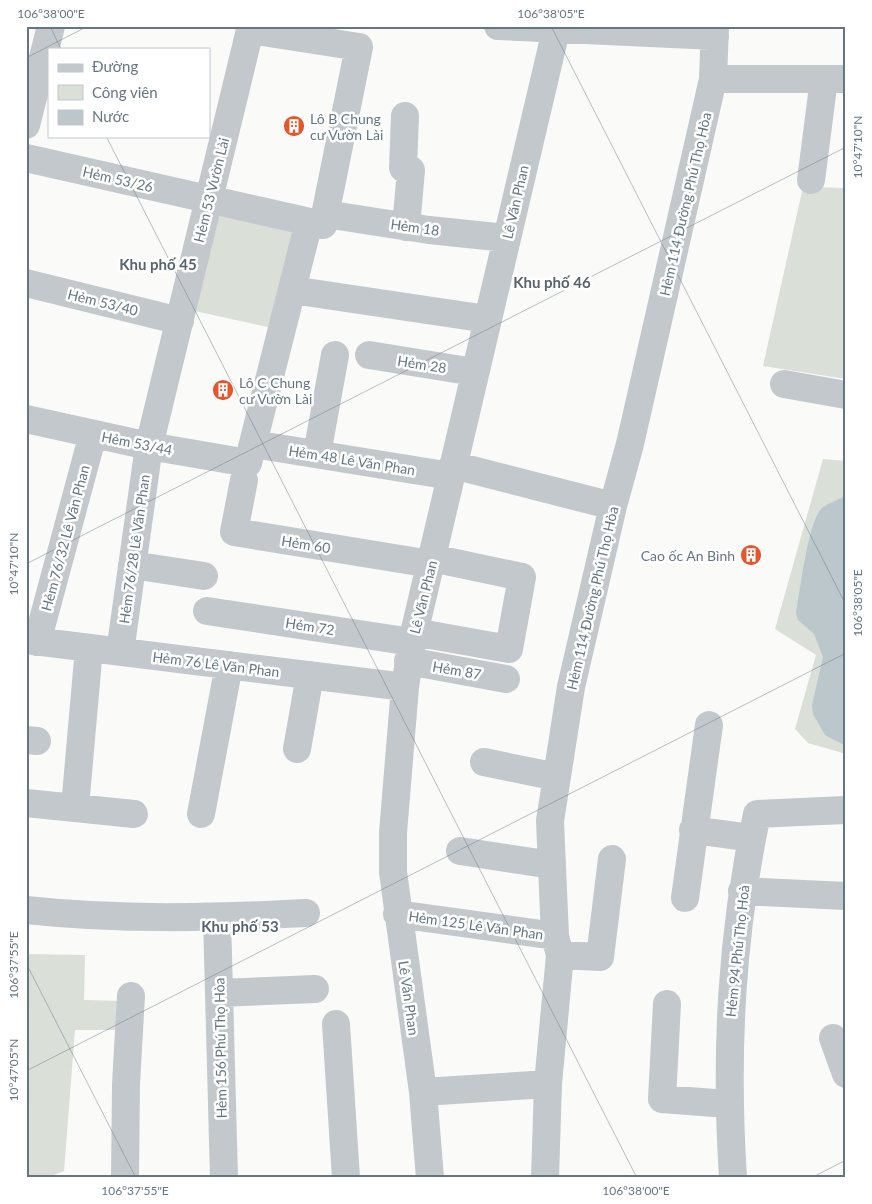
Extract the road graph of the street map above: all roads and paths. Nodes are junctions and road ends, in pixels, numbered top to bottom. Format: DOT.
graph roads {
  1 [pos="51,26"];
  2 [pos="498,26"];
  3 [pos="557,27"];
  4 [pos="715,31"];
  5 [pos="317,33"];
  6 [pos="713,79"];
  7 [pos="835,79"];
  8 [pos="405,116"];
  9 [pos="26,125"];
  10 [pos="26,158"];
  11 [pos="811,180"];
  12 [pos="210,200"];
  13 [pos="317,218"];
  14 [pos="406,226"];
  15 [pos="506,238"];
  16 [pos="26,283"];
  17 [pos="292,290"];
  18 [pos="487,319"];
  19 [pos="180,321"];
  20 [pos="335,354"];
  21 [pos="369,355"];
  22 [pos="474,372"];
  23 [pos="784,384"];
  24 [pos="846,395"];
  25 [pos="26,419"];
  26 [pos="93,434"];
  27 [pos="149,446"];
  28 [pos="317,454"];
  29 [pos="248,462"];
  30 [pos="452,471"];
  31 [pos="613,506"];
  32 [pos="432,561"];
  33 [pos="132,565"];
  34 [pos="204,576"];
  35 [pos="207,611"];
  36 [pos="32,641"];
  37 [pos="89,648"];
  38 [pos="120,652"];
  39 [pos="410,656"];
  40 [pos="229,665"];
  41 [pos="310,675"];
  42 [pos="506,679"];
  43 [pos="709,725"];
  44 [pos="297,749"];
  45 [pos="484,762"];
  46 [pos="557,777"];
  47 [pos="26,803"];
  48 [pos="75,807"];
  49 [pos="845,810"];
  50 [pos="134,814"];
  51 [pos="201,814"];
  52 [pos="694,830"];
  53 [pos="752,838"];
  54 [pos="460,851"];
  55 [pos="612,859"];
  56 [pos="552,866"];
  57 [pos="742,890"];
  58 [pos="846,896"];
  59 [pos="685,898"];
  60 [pos="26,910"];
  61 [pos="306,914"];
  62 [pos="397,914"];
  63 [pos="217,918"];
  64 [pos="558,945"];
  65 [pos="315,989"];
  66 [pos="218,993"];
  67 [pos="131,996"];
  68 [pos="667,1004"];
  69 [pos="336,1024"];
  70 [pos="833,1038"];
  71 [pos="846,1074"];
  72 [pos="548,1084"];
  73 [pos="422,1092"];
  74 [pos="728,1104"];
  75 [pos="125,1178"];
  76 [pos="224,1178"];
  77 [pos="346,1178"];
  78 [pos="430,1178"];
  79 [pos="545,1178"];
  80 [pos="733,1178"];
  1 -- 9 [label="street"];
  2 -- 3 [label="street"];
  3 -- 4 [label="street"];
  3 -- 15 [label="street, Lê Văn Phan"];
  4 -- 6 [label="street, Hẻm 114 Đường Phú Thọ Hòa"];
  5 -- 12 [label="street, Hẻm 53 Vườn Lài"];
  5 -- 13 [label="street, Hẻm 53 Vườn Lài"];
  6 -- 7 [label="street"];
  6 -- 31 [label="street, Hẻm 114 Đường Phú Thọ Hòa"];
  7 -- 11 [label="street"];
  8 -- 14 [label="street"];
  10 -- 12 [label="street, Hẻm 53/26"];
  12 -- 13 [label="street, Hẻm 53/26"];
  12 -- 19 [label="street, Hẻm 53 Vườn Lài"];
  13 -- 14 [label="street, Hẻm 18"];
  13 -- 17 [label="street, Hẻm 53 Vườn Lài"];
  14 -- 15 [label="street, Hẻm 18"];
  15 -- 18 [label="street, Lê Văn Phan"];
  16 -- 19 [label="street, Hẻm 53/40"];
  17 -- 18 [label="street"];
  17 -- 29 [label="street, Hẻm 53 Vườn Lài"];
  18 -- 22 [label="street, Lê Văn Phan"];
  19 -- 27 [label="street, Hẻm 53 Vườn Lài"];
  20 -- 28 [label="street"];
  21 -- 22 [label="street, Hẻm 28"];
  22 -- 30 [label="street, Lê Văn Phan"];
  23 -- 24 [label="street"];
  25 -- 26 [label="street, Hẻm 53/44"];
  26 -- 27 [label="street, Hẻm 53/44"];
  26 -- 36 [label="street, Hẻm 76/32 Lê Văn Phan"];
  27 -- 29 [label="street, Hẻm 53/44"];
  27 -- 33 [label="street, Hẻm 76/28 Lê Văn Phan"];
  28 -- 29 [label="street, Hẻm 48 Lê Văn Phan"];
  28 -- 30 [label="street, Hẻm 48 Lê Văn Phan"];
  29 -- 32 [label="street, Hẻm 60"];
  30 -- 31 [label="street, Hẻm 48 Lê Văn Phan"];
  30 -- 32 [label="street, Lê Văn Phan"];
  31 -- 46 [label="street, Hẻm 114 Đường Phú Thọ Hòa"];
  32 -- 39 [label="street, Lê Văn Phan"];
  32 -- 39 [label="street"];
  33 -- 34 [label="street"];
  33 -- 38 [label="street, Hẻm 76/28 Lê Văn Phan"];
  35 -- 39 [label="street, Hẻm 72"];
  36 -- 37 [label="street, Hẻm 76 Lê Văn Phan"];
  37 -- 38 [label="street, Hẻm 76 Lê Văn Phan"];
  37 -- 48 [label="street"];
  38 -- 40 [label="street, Hẻm 76 Lê Văn Phan"];
  39 -- 41 [label="street, Hẻm 76 Lê Văn Phan"];
  39 -- 42 [label="street, Hẻm 87"];
  39 -- 62 [label="street, Lê Văn Phan"];
  40 -- 41 [label="street, Hẻm 76 Lê Văn Phan"];
  40 -- 51 [label="street"];
  41 -- 44 [label="street"];
  43 -- 52 [label="street"];
  45 -- 46 [label="street"];
  46 -- 56 [label="street, Hẻm 114 Đường Phú Thọ Hòa"];
  47 -- 48 [label="street"];
  48 -- 50 [label="street"];
  49 -- 53 [label="street, Hẻm 94 Phú Thọ Hoà"];
  52 -- 53 [label="street"];
  52 -- 59 [label="street"];
  53 -- 57 [label="street, Hẻm 94 Phú Thọ Hoà"];
  54 -- 56 [label="street"];
  55 -- 64 [label="street, Hẻm 125 Lê Văn Phan"];
  56 -- 64 [label="street, Hẻm 114 Đường Phú Thọ Hòa"];
  57 -- 58 [label="street"];
  57 -- 74 [label="street, Hẻm 94 Phú Thọ Hoà"];
  60 -- 63 [label="street"];
  61 -- 63 [label="street"];
  62 -- 64 [label="street, Hẻm 125 Lê Văn Phan"];
  62 -- 73 [label="street, Lê Văn Phan"];
  63 -- 66 [label="street, Hẻm 156 Phú Thọ Hòa"];
  64 -- 72 [label="street, Hẻm 114 Đường Phú Thọ Hòa"];
  65 -- 66 [label="street"];
  66 -- 76 [label="street, Hẻm 156 Phú Thọ Hòa"];
  67 -- 75 [label="street"];
  68 -- 74 [label="street"];
  69 -- 77 [label="street"];
  70 -- 71 [label="street"];
  72 -- 73 [label="street"];
  72 -- 79 [label="street, Hẻm 114 Đường Phú Thọ Hòa"];
  73 -- 78 [label="street, Lê Văn Phan"];
  74 -- 80 [label="street, Hẻm 94 Phú Thọ Hoà"];
}
